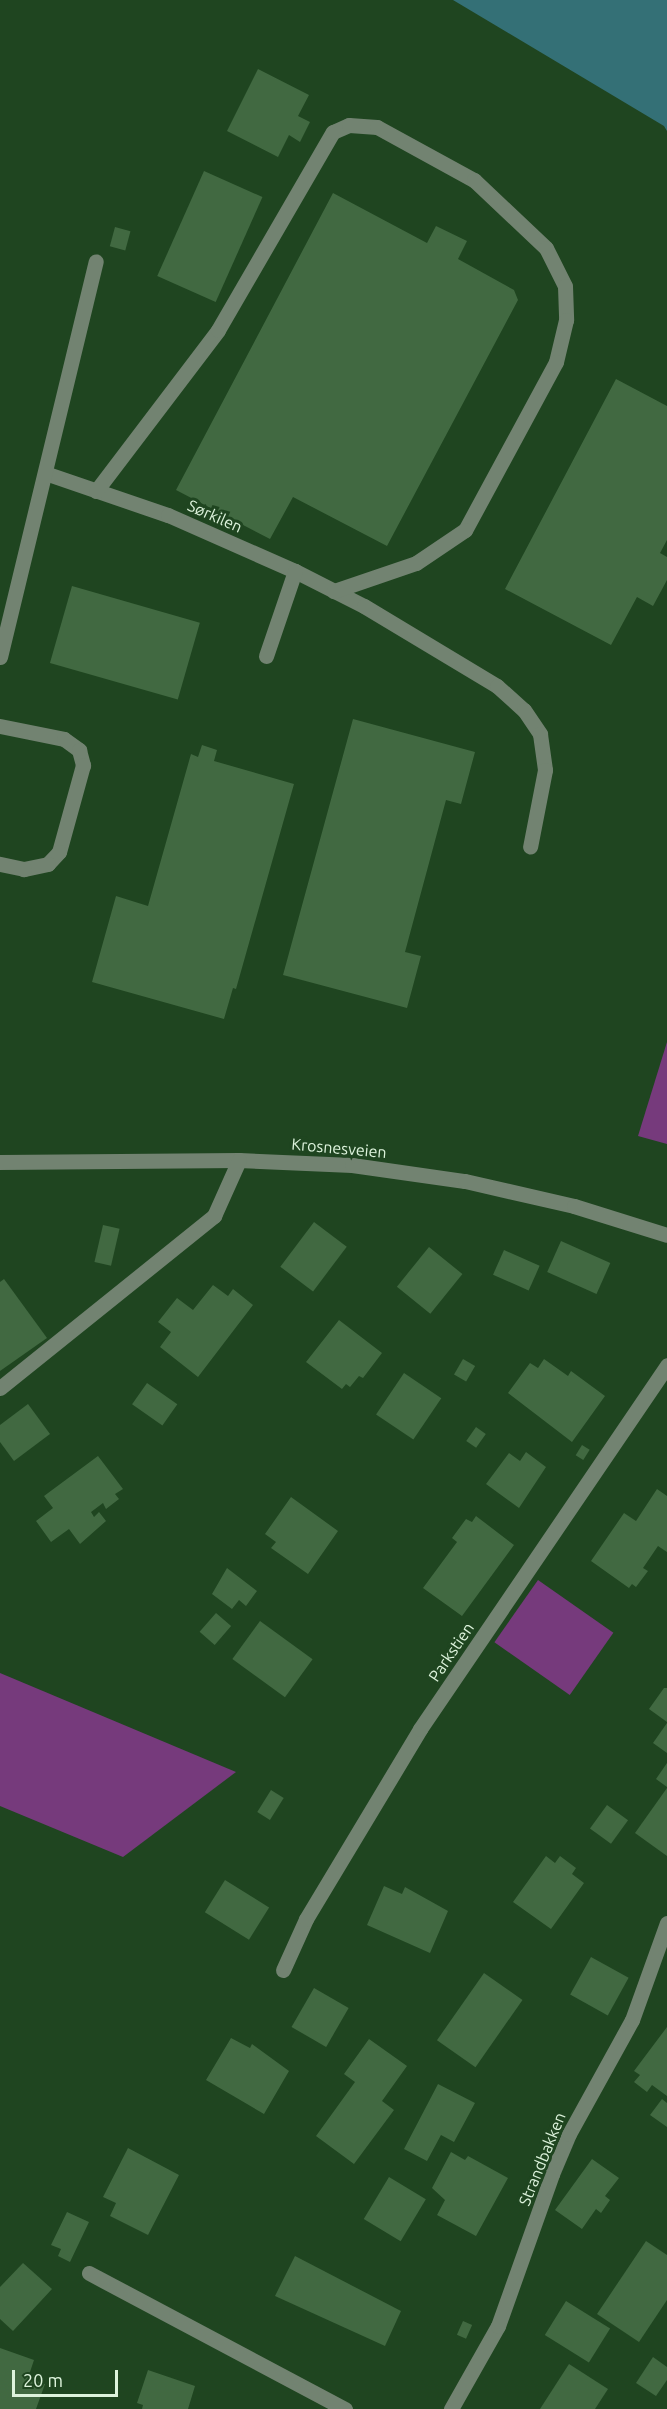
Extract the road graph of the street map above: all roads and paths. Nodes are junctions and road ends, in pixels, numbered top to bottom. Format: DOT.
graph roads {
  1 [pos="96,261"];
  2 [pos="45,473"];
  3 [pos="96,491"];
  4 [pos="295,571"];
  5 [pos="334,591"];
  6 [pos="266,656"];
  7 [pos="0,657"];
  8 [pos="0,726"];
  9 [pos="530,847"];
  10 [pos="0,864"];
  11 [pos="239,1160"];
  12 [pos="0,1162"];
  13 [pos="667,1235"];
  14 [pos="667,1365"];
  15 [pos="0,1388"];
  16 [pos="667,1923"];
  17 [pos="282,1970"];
  18 [pos="89,2273"];
  19 [pos="345,2409"];
  20 [pos="451,2409"];
  1 -- 2 [label="street"];
  2 -- 3 [label="street, Sørkilen"];
  2 -- 7 [label="street"];
  3 -- 4 [label="street, Sørkilen"];
  3 -- 5 [label="street"];
  4 -- 5 [label="street, Sørkilen"];
  4 -- 6 [label="street"];
  5 -- 9 [label="street, Sørkilen"];
  8 -- 10 [label="street"];
  11 -- 12 [label="street, Krosnesveien"];
  11 -- 13 [label="street, Krosnesveien"];
  11 -- 15 [label="street"];
  14 -- 17 [label="street, Parkstien"];
  16 -- 20 [label="street, Strandbakken"];
  18 -- 19 [label="street"];
}
